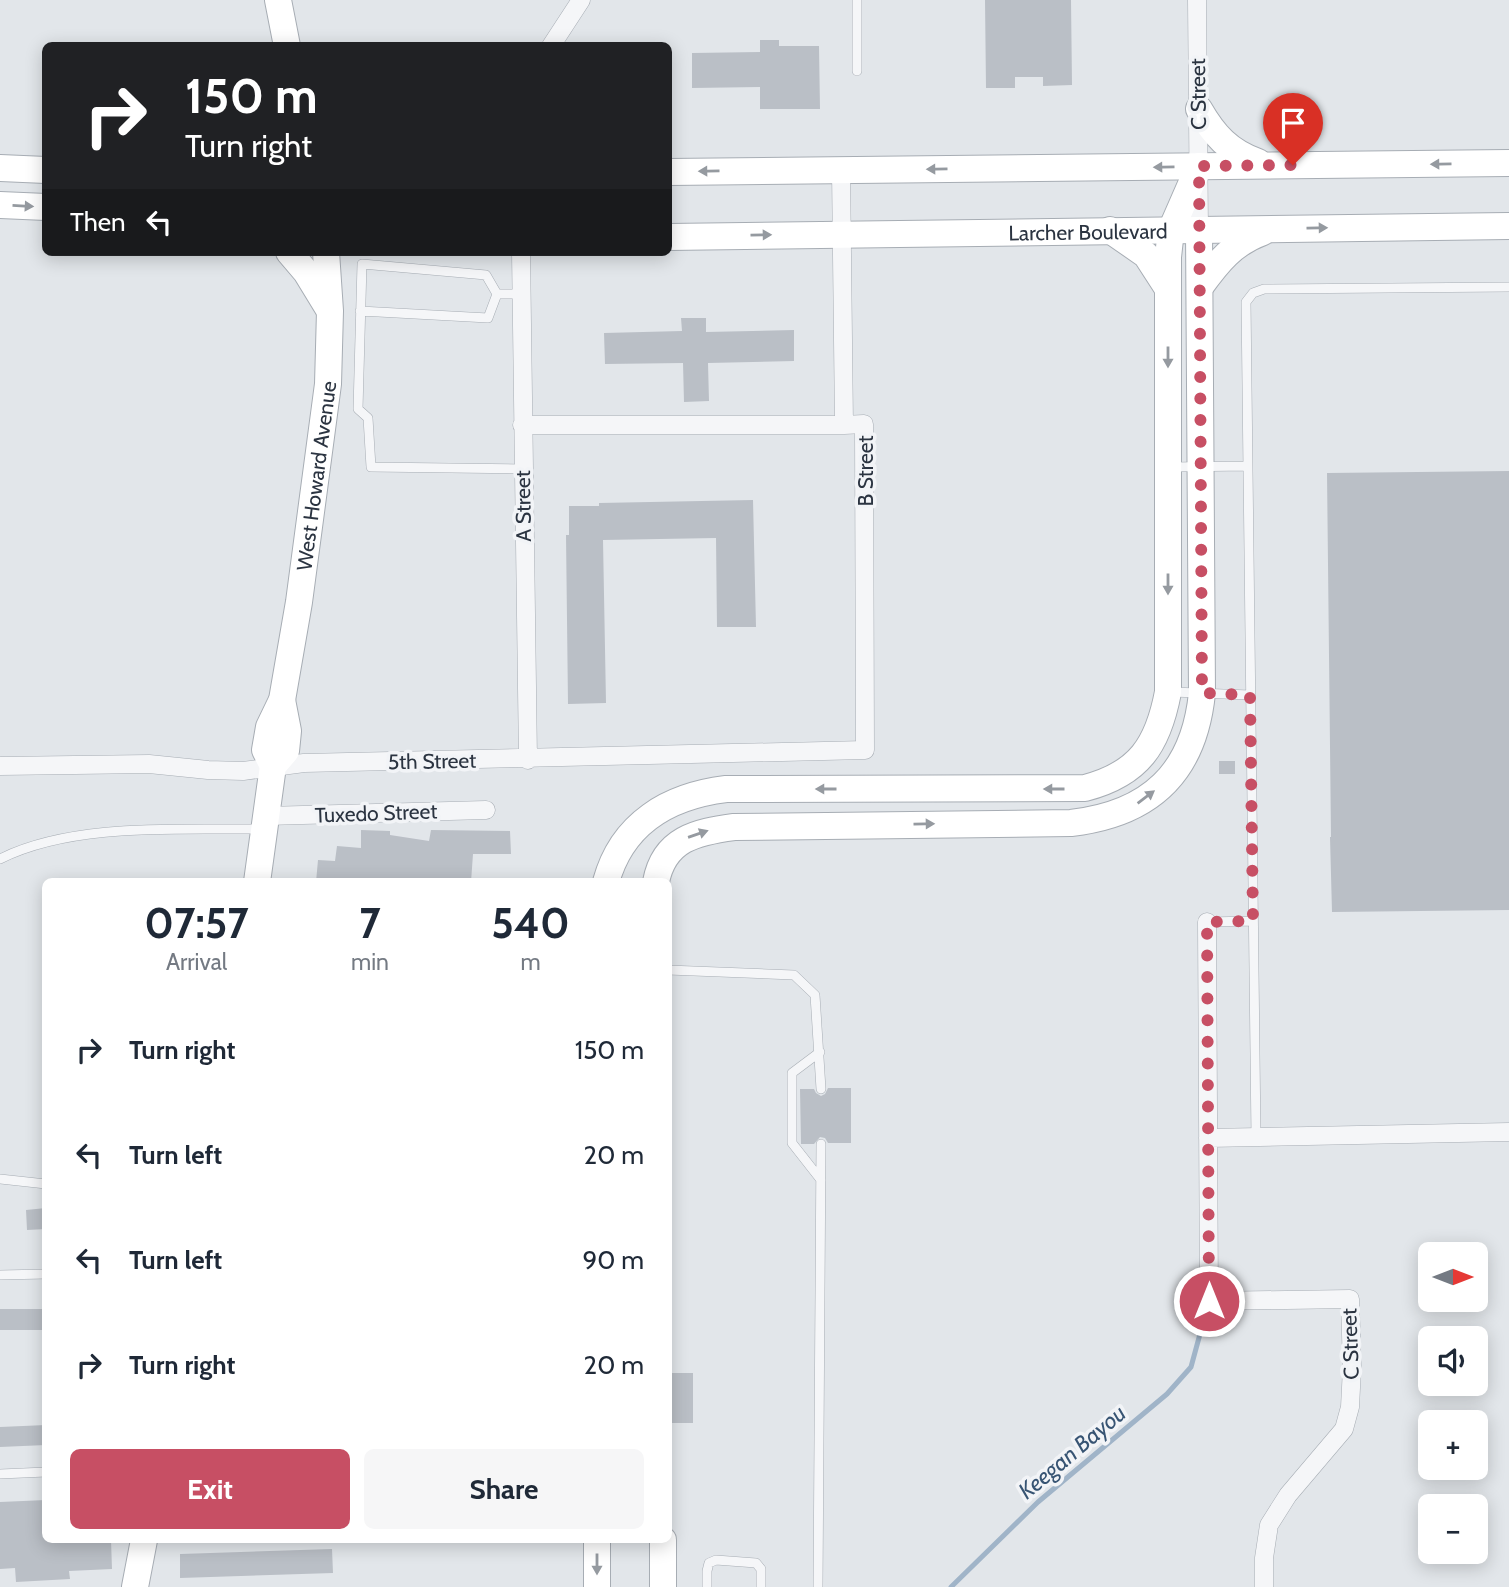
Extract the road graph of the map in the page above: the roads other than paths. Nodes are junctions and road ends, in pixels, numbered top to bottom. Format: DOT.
graph roads {
  1 [pos="278,0"];
  2 [pos="582,0"];
  3 [pos="857,0"];
  4 [pos="1197,0"];
  5 [pos="286,42"];
  6 [pos="554,42"];
  7 [pos="857,71"];
  8 [pos="1199,109"];
  9 [pos="1509,163"];
  10 [pos="1199,166"];
  11 [pos="1266,166"];
  12 [pos="0,168"];
  13 [pos="42,170"];
  14 [pos="841,170"];
  15 [pos="672,172"];
  16 [pos="0,205"];
  17 [pos="42,207"];
  18 [pos="1509,226"];
  19 [pos="1270,229"];
  20 [pos="1110,230"];
  21 [pos="1171,230"];
  22 [pos="1199,230"];
  23 [pos="841,234"];
  24 [pos="672,237"];
  25 [pos="292,256"];
  26 [pos="326,256"];
  27 [pos="521,256"];
  28 [pos="1509,286"];
  29 [pos="1200,287"];
  30 [pos="1168,289"];
  31 [pos="497,294"];
  32 [pos="521,294"];
  33 [pos="330,311"];
  34 [pos="360,311"];
  35 [pos="522,425"];
  36 [pos="844,425"];
  37 [pos="1168,467"];
  38 [pos="1200,467"];
  39 [pos="1248,467"];
  40 [pos="522,469"];
  41 [pos="1168,692"];
  42 [pos="1202,693"];
  43 [pos="1250,695"];
  44 [pos="865,751"];
  45 [pos="528,760"];
  46 [pos="0,766"];
  47 [pos="273,766"];
  48 [pos="486,810"];
  49 [pos="267,813"];
  50 [pos="0,859"];
  51 [pos="258,878"];
  52 [pos="608,878"];
  53 [pos="657,878"];
  54 [pos="1253,921"];
  55 [pos="1207,922"];
  56 [pos="672,970"];
  57 [pos="820,1052"];
  58 [pos="821,1088"];
  59 [pos="1509,1132"];
  60 [pos="1256,1137"];
  61 [pos="1208,1138"];
  62 [pos="821,1144"];
  63 [pos="0,1179"];
  64 [pos="821,1180"];
  65 [pos="42,1184"];
  66 [pos="42,1274"];
  67 [pos="0,1275"];
  68 [pos="42,1472"];
  69 [pos="0,1474"];
  70 [pos="143,1543"];
  71 [pos="597,1543"];
  72 [pos="663,1543"];
  73 [pos="135,1587"];
  74 [pos="597,1587"];
  75 [pos="663,1587"];
  76 [pos="707,1587"];
  77 [pos="761,1587"];
  78 [pos="818,1587"];
  79 [pos="1264,1587"];
  1 -- 5 [label="main road"];
  2 -- 6 [label="street"];
  3 -- 7 [label="lane"];
  4 -- 8 [label="street, C Street"];
  8 -- 10 [label="street, C Street"];
  8 -- 11 [label="main road"];
  9 -- 11 [label="main road, one-way"];
  10 -- 11 [label="main road"];
  10 -- 14 [label="main road, one-way"];
  10 -- 21 [label="main road"];
  10 -- 22 [label="street, C Street"];
  12 -- 13 [label="main road"];
  14 -- 15 [label="main road, one-way"];
  14 -- 23 [label="street, B Street"];
  16 -- 17 [label="main road, one-way"];
  19 -- 18 [label="main road, Larcher Boulevard, one-way"];
  19 -- 22 [label="main road, Larcher Boulevard"];
  19 -- 29 [label="main road"];
  20 -- 21 [label="main road, Larcher Boulevard"];
  20 -- 23 [label="main road, Larcher Boulevard"];
  20 -- 30 [label="main road"];
  21 -- 22 [label="main road, Larcher Boulevard"];
  21 -- 30 [label="main road"];
  22 -- 29 [label="main road"];
  24 -- 23 [label="main road, Larcher Boulevard, one-way"];
  23 -- 36 [label="street, B Street"];
  25 -- 33 [label="main road"];
  26 -- 33 [label="main road, West Howard Avenue"];
  27 -- 32 [label="street, A Street"];
  28 -- 39 [label="lane"];
  29 -- 38 [label="main road"];
  30 -- 37 [label="main road, one-way"];
  31 -- 32 [label="lane"];
  31 -- 34 [label="lane"];
  31 -- 34 [label="lane"];
  32 -- 35 [label="street, A Street"];
  33 -- 47 [label="main road, West Howard Avenue"];
  34 -- 40 [label="lane"];
  35 -- 36 [label="street"];
  35 -- 40 [label="street, A Street"];
  36 -- 44 [label="street, B Street"];
  37 -- 38 [label="lane"];
  37 -- 41 [label="main road, one-way"];
  38 -- 39 [label="lane"];
  38 -- 42 [label="main road"];
  39 -- 43 [label="lane"];
  40 -- 45 [label="street, A Street"];
  41 -- 42 [label="lane"];
  41 -- 52 [label="main road, one-way"];
  42 -- 43 [label="lane"];
  53 -- 42 [label="main road, one-way"];
  43 -- 54 [label="lane"];
  44 -- 45 [label="street, 5th Street"];
  45 -- 47 [label="street, 5th Street"];
  46 -- 47 [label="street, 5th Street"];
  47 -- 49 [label="main road, West Howard Avenue"];
  48 -- 49 [label="street, Tuxedo Street"];
  49 -- 50 [label="lane"];
  49 -- 51 [label="main road, West Howard Avenue"];
  54 -- 55 [label="lane"];
  54 -- 60 [label="lane"];
  55 -- 61 [label="street, C Street"];
  56 -- 57 [label="lane"];
  57 -- 58 [label="lane"];
  57 -- 64 [label="lane"];
  59 -- 60 [label="street"];
  60 -- 61 [label="street"];
  61 -- 79 [label="street, C Street"];
  62 -- 64 [label="lane"];
  63 -- 65 [label="lane"];
  64 -- 78 [label="lane"];
  66 -- 67 [label="lane"];
  68 -- 69 [label="lane"];
  70 -- 73 [label="main road"];
  71 -- 74 [label="main road, one-way"];
  72 -- 75 [label="main road"];
  76 -- 77 [label="lane"];
}
